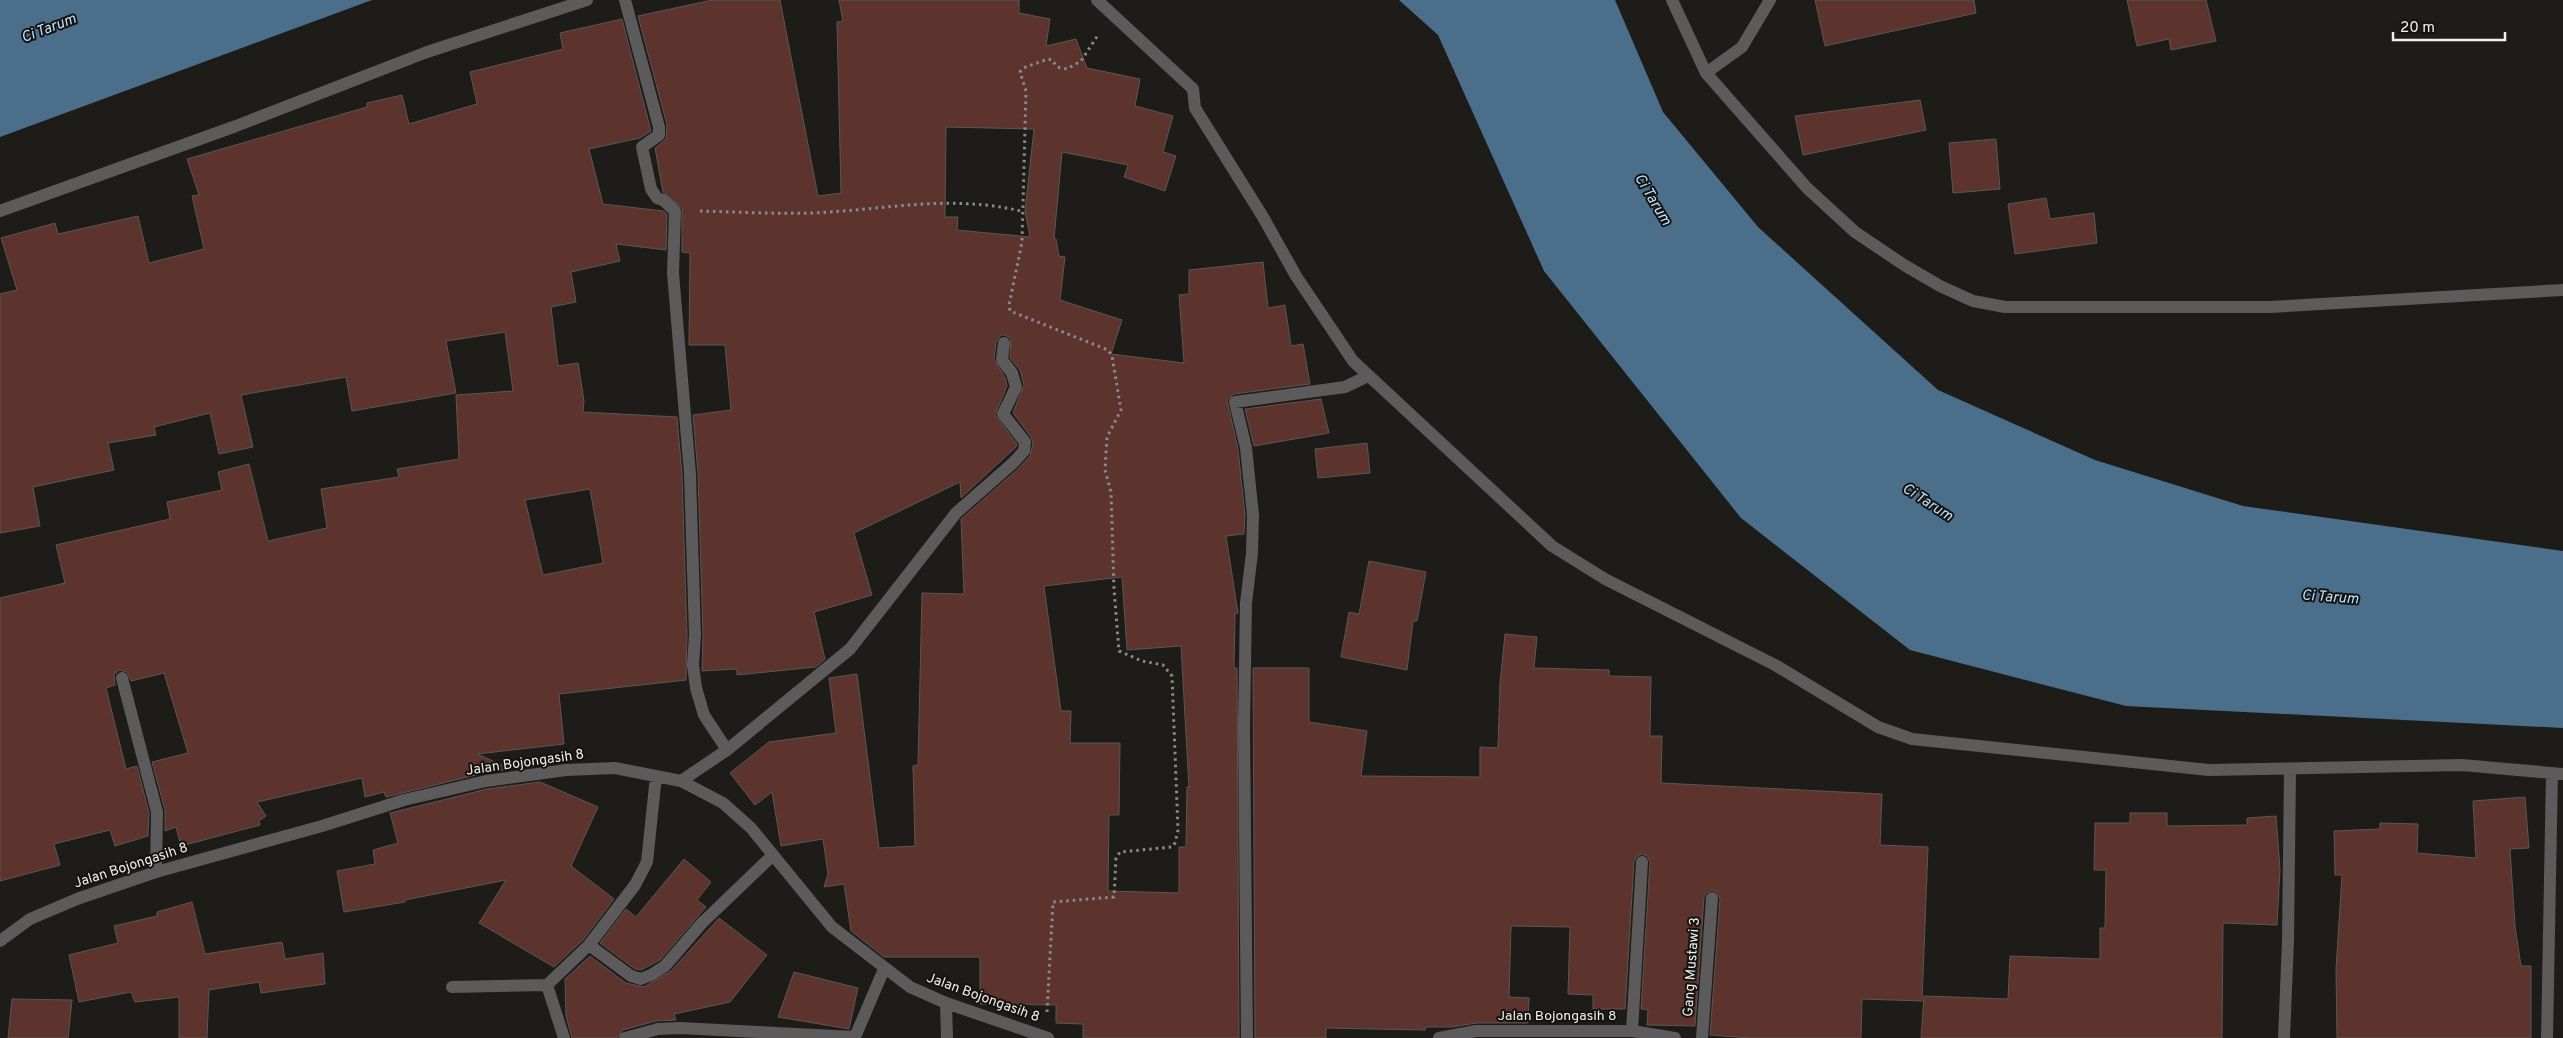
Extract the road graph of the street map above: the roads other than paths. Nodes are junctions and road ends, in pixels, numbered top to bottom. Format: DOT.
graph roads {
  1 [pos="586,0"];
  2 [pos="625,0"];
  3 [pos="1097,0"];
  4 [pos="1672,0"];
  5 [pos="1770,0"];
  6 [pos="1706,73"];
  7 [pos="0,211"];
  8 [pos="2563,290"];
  9 [pos="1004,343"];
  10 [pos="1368,376"];
  11 [pos="122,678"];
  12 [pos="726,750"];
  13 [pos="2290,769"];
  14 [pos="2557,773"];
  15 [pos="656,776"];
  16 [pos="681,781"];
  17 [pos="772,856"];
  18 [pos="1642,862"];
  19 [pos="156,872"];
  20 [pos="1712,898"];
  21 [pos="0,941"];
  22 [pos="589,945"];
  23 [pos="884,969"];
  24 [pos="547,985"];
  25 [pos="452,987"];
  26 [pos="946,1003"];
  27 [pos="1632,1031"];
  28 [pos="564,1038"];
  29 [pos="625,1038"];
  30 [pos="947,1038"];
  31 [pos="1046,1038"];
  32 [pos="1247,1038"];
  33 [pos="1439,1038"];
  34 [pos="1675,1038"];
  35 [pos="1702,1038"];
  36 [pos="2284,1038"];
  37 [pos="2547,1038"];
  1 -- 7 [label="street"];
  2 -- 12 [label="street"];
  3 -- 10 [label="street"];
  4 -- 6 [label="street"];
  5 -- 6 [label="street"];
  6 -- 8 [label="street"];
  9 -- 12 [label="street"];
  10 -- 13 [label="street"];
  10 -- 32 [label="street"];
  11 -- 19 [label="street"];
  12 -- 16 [label="street"];
  13 -- 14 [label="street"];
  13 -- 36 [label="street"];
  14 -- 37 [label="street"];
  15 -- 16 [label="street, Jalan Bojongasih 8"];
  15 -- 19 [label="street, Jalan Bojongasih 8"];
  15 -- 22 [label="street"];
  16 -- 17 [label="street, Jalan Bojongasih 8"];
  17 -- 22 [label="street"];
  17 -- 23 [label="street, Jalan Bojongasih 8"];
  18 -- 27 [label="street"];
  19 -- 21 [label="street, Jalan Bojongasih 8"];
  20 -- 35 [label="street, Gang Mustawi 3"];
  22 -- 24 [label="street"];
  23 -- 26 [label="street, Jalan Bojongasih 8"];
  23 -- 29 [label="street"];
  24 -- 25 [label="street"];
  24 -- 28 [label="street"];
  26 -- 30 [label="street"];
  26 -- 31 [label="street, Jalan Bojongasih 8"];
  27 -- 33 [label="street, Jalan Bojongasih 8"];
  27 -- 34 [label="street, Jalan Bojongasih 8"];
}
